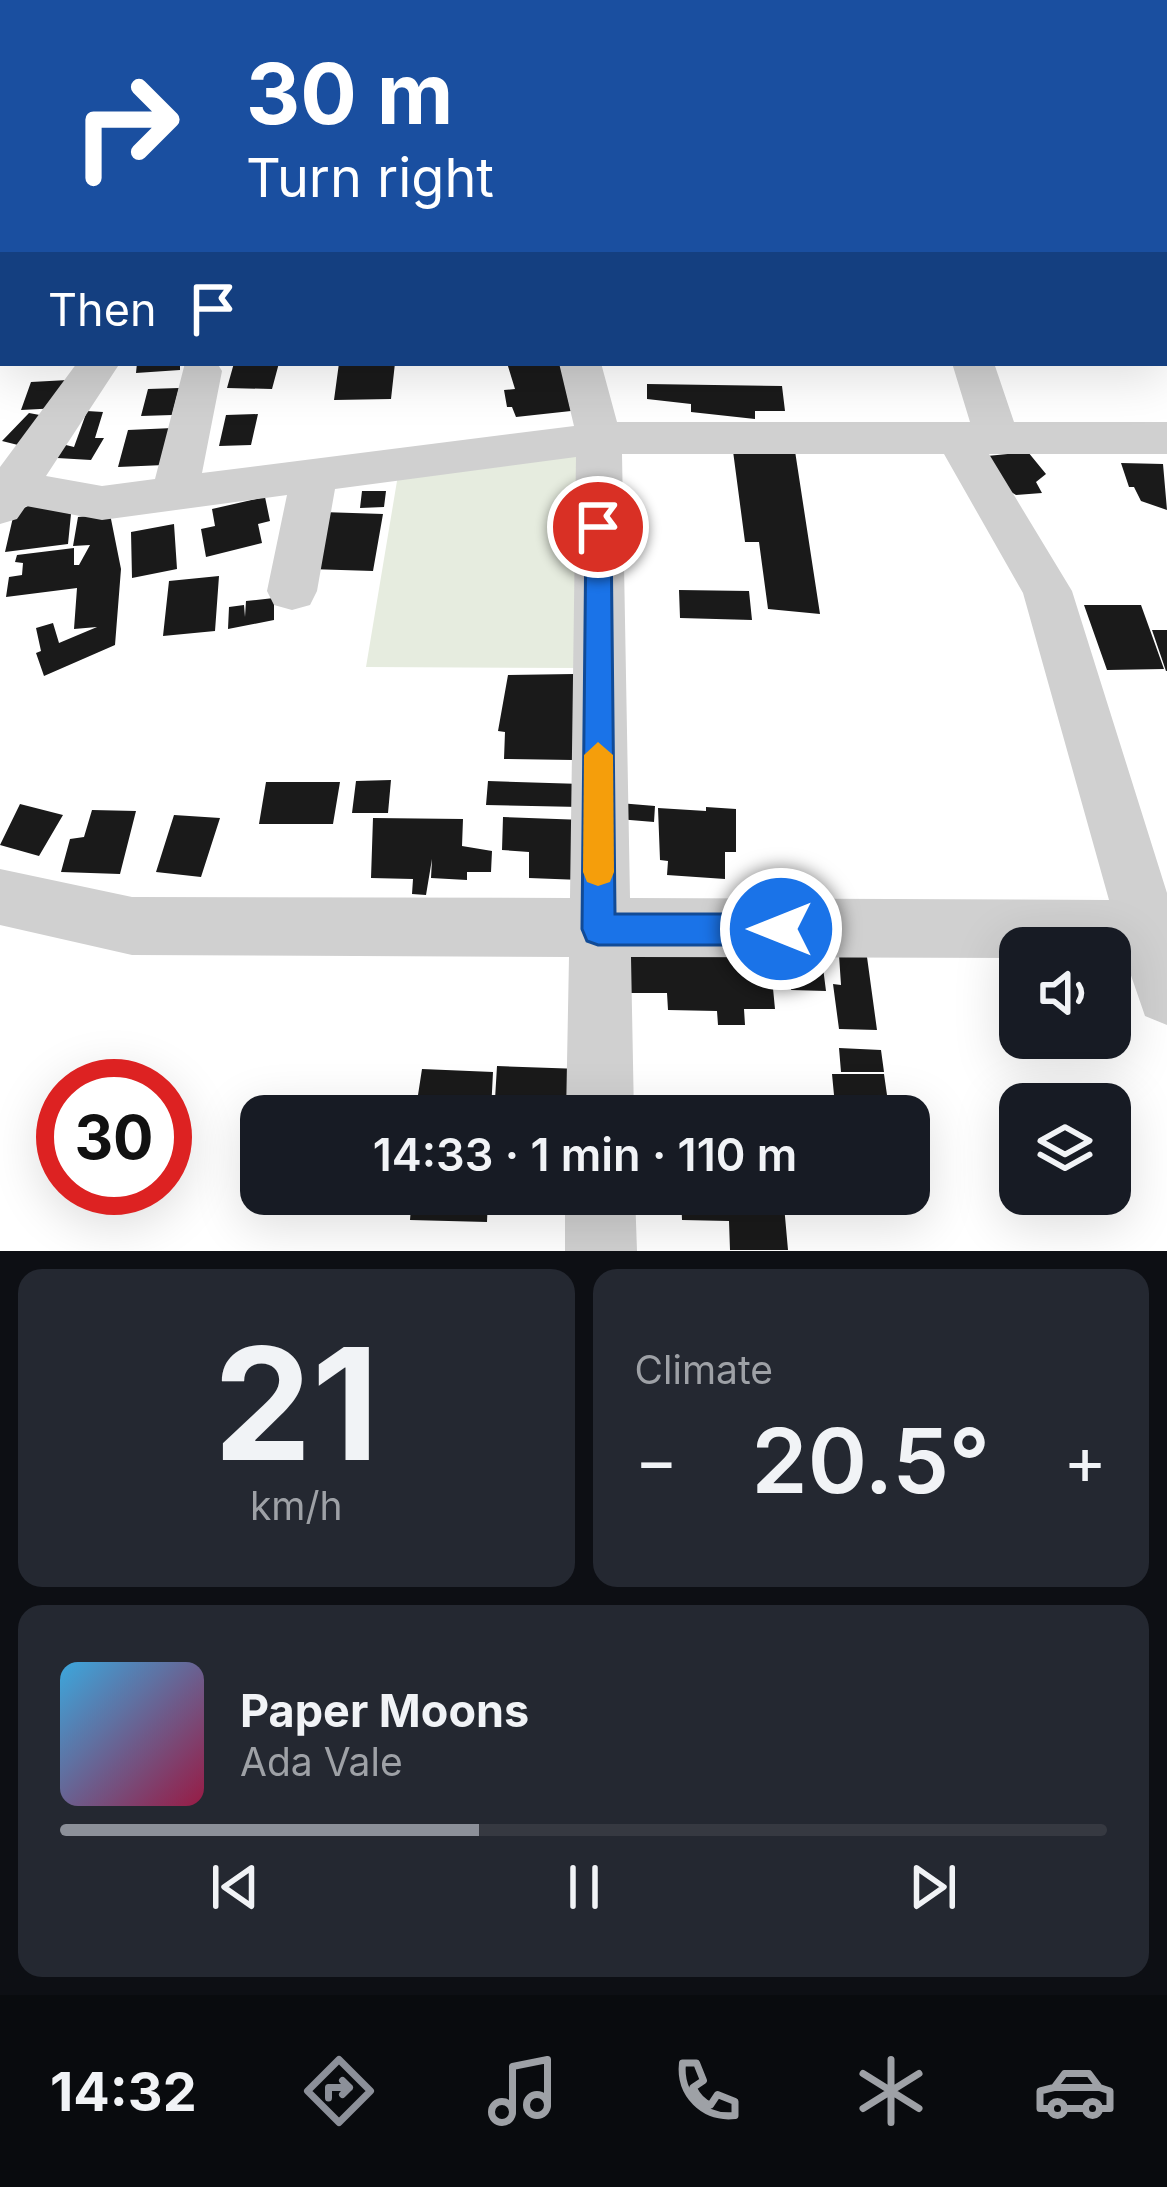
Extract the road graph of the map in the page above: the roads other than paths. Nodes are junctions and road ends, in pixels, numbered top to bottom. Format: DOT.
graph roads {
  1 [pos="98,366"];
  2 [pos="581,366"];
  3 [pos="973,366"];
  4 [pos="201,371"];
  5 [pos="599,438"];
  6 [pos="977,438"];
  7 [pos="1167,438"];
  8 [pos="314,477"];
  9 [pos="5,492"];
  10 [pos="175,494"];
  11 [pos="292,590"];
  12 [pos="0,897"];
  13 [pos="598,929"];
  14 [pos="1157,929"];
  15 [pos="1167,994"];
  16 [pos="600,1095"];
  17 [pos="601,1215"];
  18 [pos="601,1251"];
  1 -- 9 [label="street"];
  2 -- 5 [label="street"];
  3 -- 6 [label="street"];
  4 -- 10 [label="street"];
  5 -- 6 [label="street"];
  5 -- 8 [label="street"];
  5 -- 13 [label="street"];
  6 -- 7 [label="street"];
  6 -- 14 [label="street"];
  8 -- 10 [label="street"];
  8 -- 11 [label="street"];
  9 -- 10 [label="street"];
  12 -- 13 [label="street"];
  13 -- 14 [label="street"];
  13 -- 16 [label="street"];
  14 -- 15 [label="street"];
  17 -- 18 [label="street"];
}
